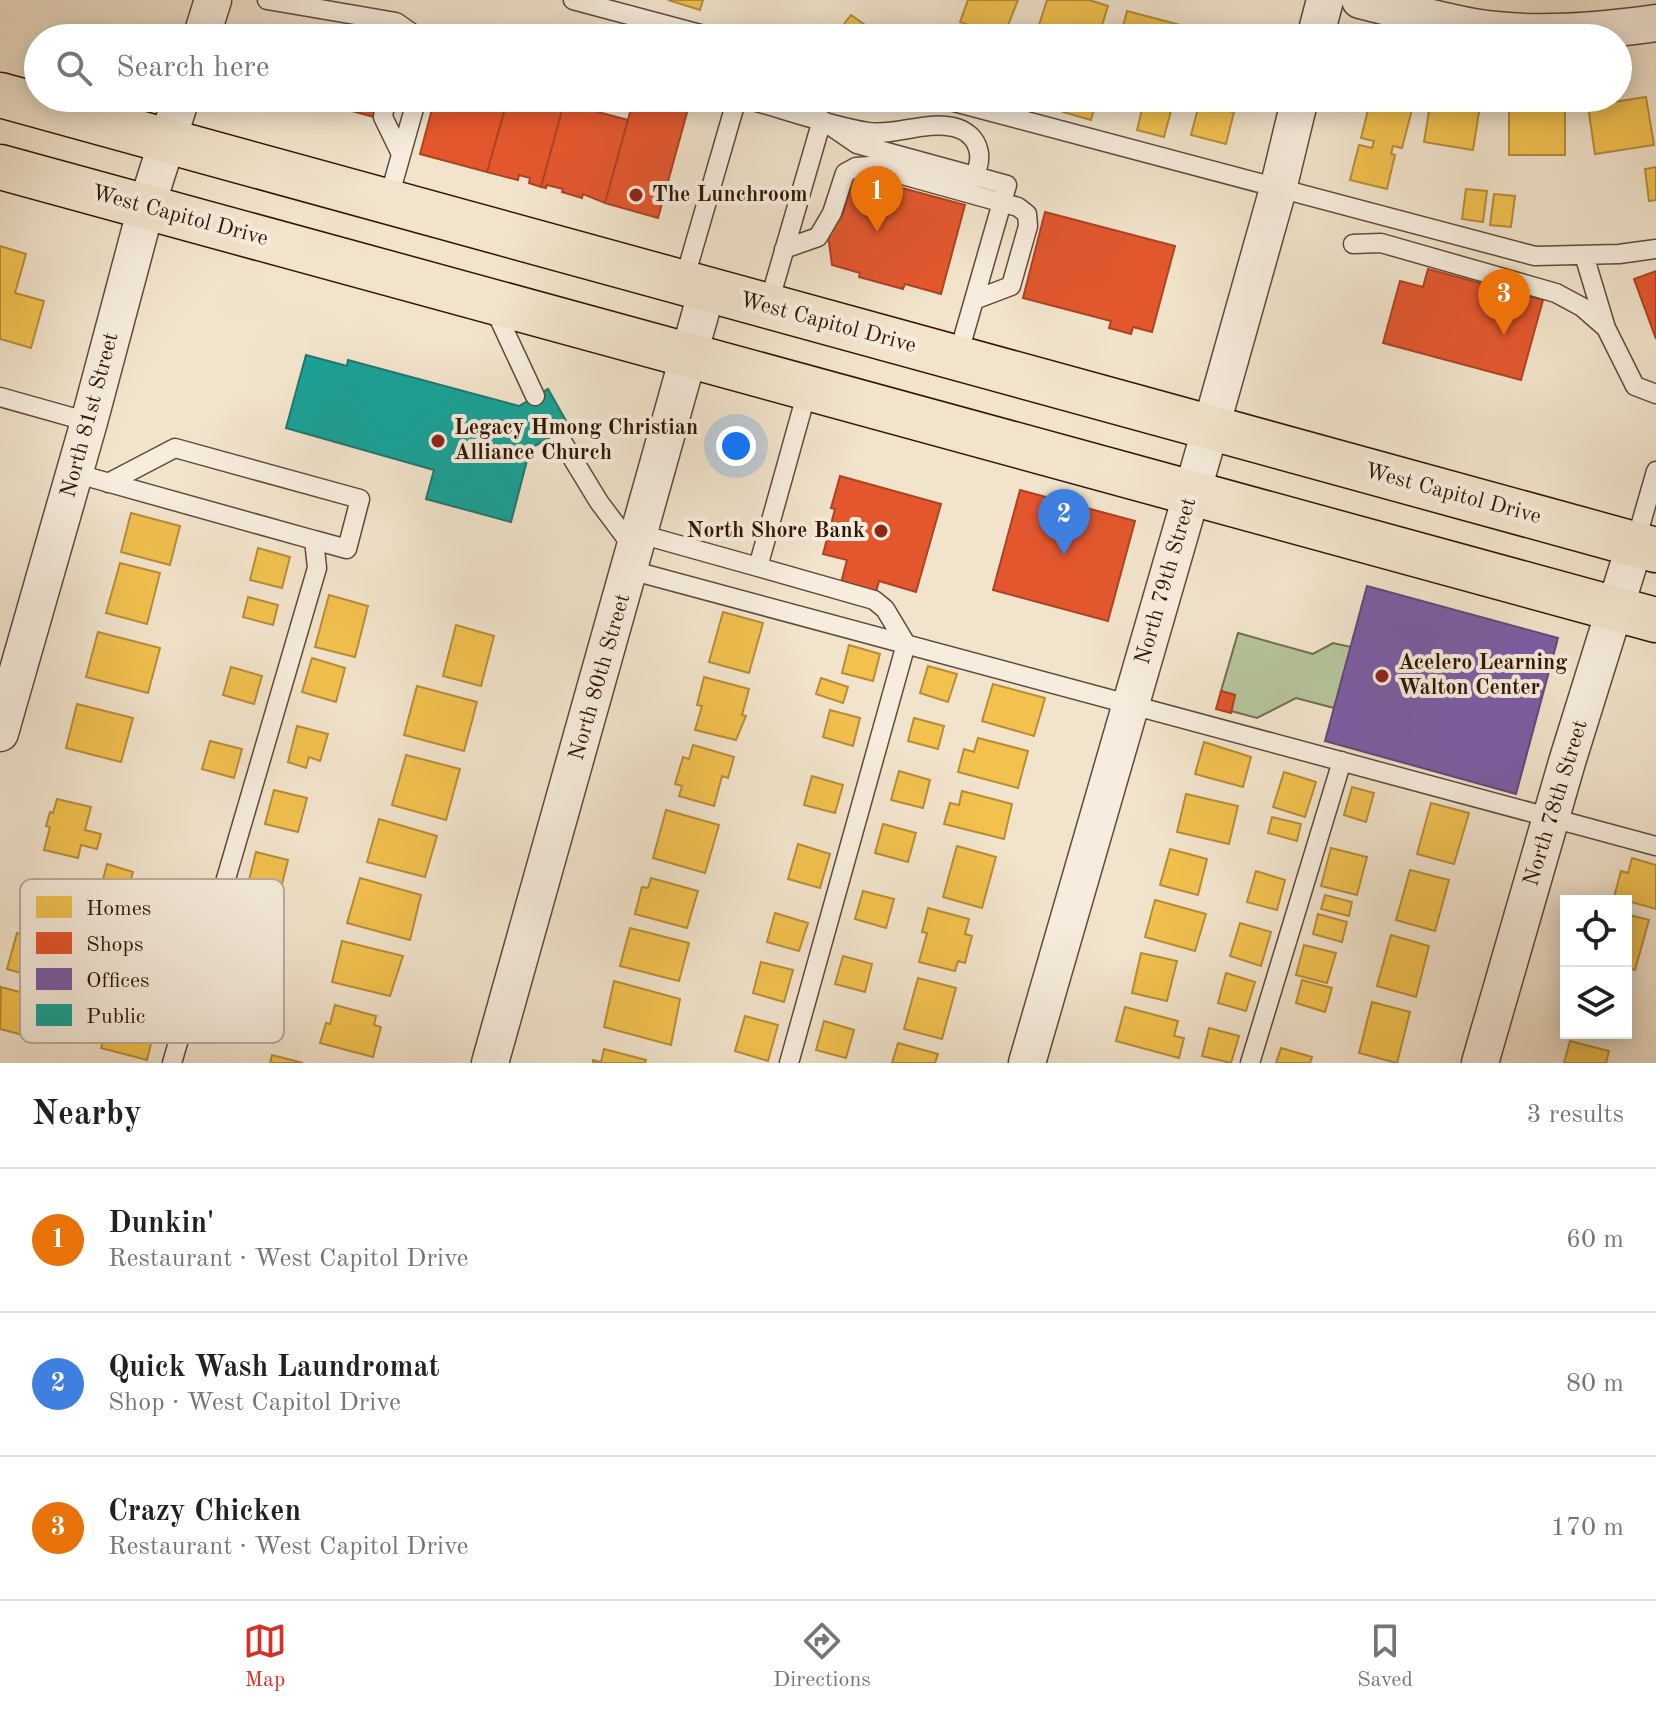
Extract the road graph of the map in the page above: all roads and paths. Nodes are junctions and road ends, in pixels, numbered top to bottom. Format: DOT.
graph roads {
  1 [pos="213,0"];
  2 [pos="267,0"];
  3 [pos="573,0"];
  4 [pos="1325,0"];
  5 [pos="1360,0"];
  6 [pos="1656,23"];
  7 [pos="205,24"];
  8 [pos="370,24"];
  9 [pos="663,24"];
  10 [pos="1319,24"];
  11 [pos="1463,24"];
  12 [pos="1632,26"];
  13 [pos="0,95"];
  14 [pos="24,101"];
  15 [pos="65,112"];
  16 [pos="176,112"];
  17 [pos="384,112"];
  18 [pos="413,112"];
  19 [pos="737,112"];
  20 [pos="792,112"];
  21 [pos="991,112"];
  22 [pos="1297,112"];
  23 [pos="822,120"];
  24 [pos="167,139"];
  25 [pos="401,154"];
  26 [pos="0,167"];
  27 [pos="974,176"];
  28 [pos="953,189"];
  29 [pos="1278,189"];
  30 [pos="388,201"];
  31 [pos="1002,203"];
  32 [pos="146,208"];
  33 [pos="1353,244"];
  34 [pos="784,249"];
  35 [pos="1656,249"];
  36 [pos="1584,255"];
  37 [pos="695,287"];
  38 [pos="974,300"];
  39 [pos="491,301"];
  40 [pos="768,307"];
  41 [pos="1606,328"];
  42 [pos="691,356"];
  43 [pos="957,359"];
  44 [pos="808,388"];
  45 [pos="1656,394"];
  46 [pos="535,396"];
  47 [pos="0,397"];
  48 [pos="89,422"];
  49 [pos="1211,427"];
  50 [pos="557,433"];
  51 [pos="1656,471"];
  52 [pos="91,478"];
  53 [pos="1191,493"];
  54 [pos="314,540"];
  55 [pos="1645,547"];
  56 [pos="635,552"];
  57 [pos="758,567"];
  58 [pos="1636,615"];
  59 [pos="906,644"];
  60 [pos="1131,705"];
  61 [pos="0,733"];
  62 [pos="1342,761"];
  63 [pos="1552,817"];
  64 [pos="1656,846"];
  65 [pos="226,879"];
  66 [pos="178,1043"];
  67 [pos="172,1063"];
  68 [pos="490,1063"];
  69 [pos="789,1063"];
  70 [pos="1027,1063"];
  71 [pos="1250,1063"];
  72 [pos="1480,1063"];
  1 -- 7 [label="street"];
  2 -- 8 [label="lane"];
  3 -- 9 [label="lane"];
  4 -- 10 [label="street"];
  5 -- 11 [label="street"];
  6 -- 12 [label="street"];
  13 -- 14 [label="main road, West Capitol Drive"];
  15 -- 24 [label="main road, West Capitol Drive"];
  16 -- 24 [label="street, North 81st Street"];
  17 -- 25 [label="lane"];
  18 -- 25 [label="lane"];
  19 -- 37 [label="lane"];
  20 -- 23 [label="lane"];
  21 -- 29 [label="lane"];
  22 -- 29 [label="street, North 79th Street"];
  23 -- 27 [label="lane"];
  23 -- 27 [label="lane"];
  23 -- 34 [label="lane"];
  24 -- 30 [label="main road, West Capitol Drive"];
  24 -- 32 [label="street, North 81st Street"];
  25 -- 30 [label="lane"];
  26 -- 32 [label="main road, West Capitol Drive"];
  27 -- 28 [label="lane"];
  27 -- 31 [label="lane"];
  28 -- 31 [label="lane"];
  28 -- 34 [label="lane"];
  29 -- 36 [label="lane"];
  29 -- 49 [label="street, North 79th Street"];
  30 -- 37 [label="main road, West Capitol Drive"];
  31 -- 38 [label="lane"];
  31 -- 38 [label="lane"];
  32 -- 39 [label="main road, West Capitol Drive"];
  32 -- 48 [label="street, North 81st Street"];
  33 -- 41 [label="lane"];
  34 -- 40 [label="lane"];
  35 -- 36 [label="lane"];
  36 -- 41 [label="lane"];
  37 -- 40 [label="main road, West Capitol Drive"];
  37 -- 42 [label="street, North 80th Street"];
  38 -- 43 [label="lane"];
  39 -- 42 [label="main road, West Capitol Drive"];
  39 -- 46 [label="lane"];
  40 -- 43 [label="main road, West Capitol Drive"];
  41 -- 45 [label="lane"];
  42 -- 44 [label="main road, West Capitol Drive"];
  42 -- 56 [label="street, North 80th Street"];
  43 -- 49 [label="main road, West Capitol Drive"];
  44 -- 53 [label="main road, West Capitol Drive"];
  44 -- 57 [label="lane"];
  47 -- 48 [label="lane"];
  48 -- 52 [label="street, North 81st Street"];
  49 -- 53 [label="street, North 79th Street"];
  49 -- 55 [label="main road, West Capitol Drive"];
  50 -- 56 [label="lane"];
  51 -- 55 [label="lane"];
  52 -- 54 [label="lane"];
  52 -- 54 [label="lane"];
  52 -- 61 [label="street, North 81st Street"];
  53 -- 58 [label="main road, West Capitol Drive"];
  53 -- 60 [label="street, North 79th Street"];
  54 -- 65 [label="lane"];
  55 -- 58 [label="street, North 78th Street"];
  56 -- 57 [label="lane"];
  56 -- 59 [label="lane"];
  56 -- 68 [label="street, North 80th Street"];
  57 -- 59 [label="lane"];
  58 -- 63 [label="street, North 78th Street"];
  59 -- 60 [label="lane"];
  59 -- 69 [label="lane"];
  60 -- 62 [label="lane"];
  60 -- 70 [label="street, North 79th Street"];
  62 -- 63 [label="lane"];
  62 -- 71 [label="lane"];
  63 -- 64 [label="lane"];
  63 -- 72 [label="street, North 78th Street"];
  66 -- 67 [label="lane"];
}
